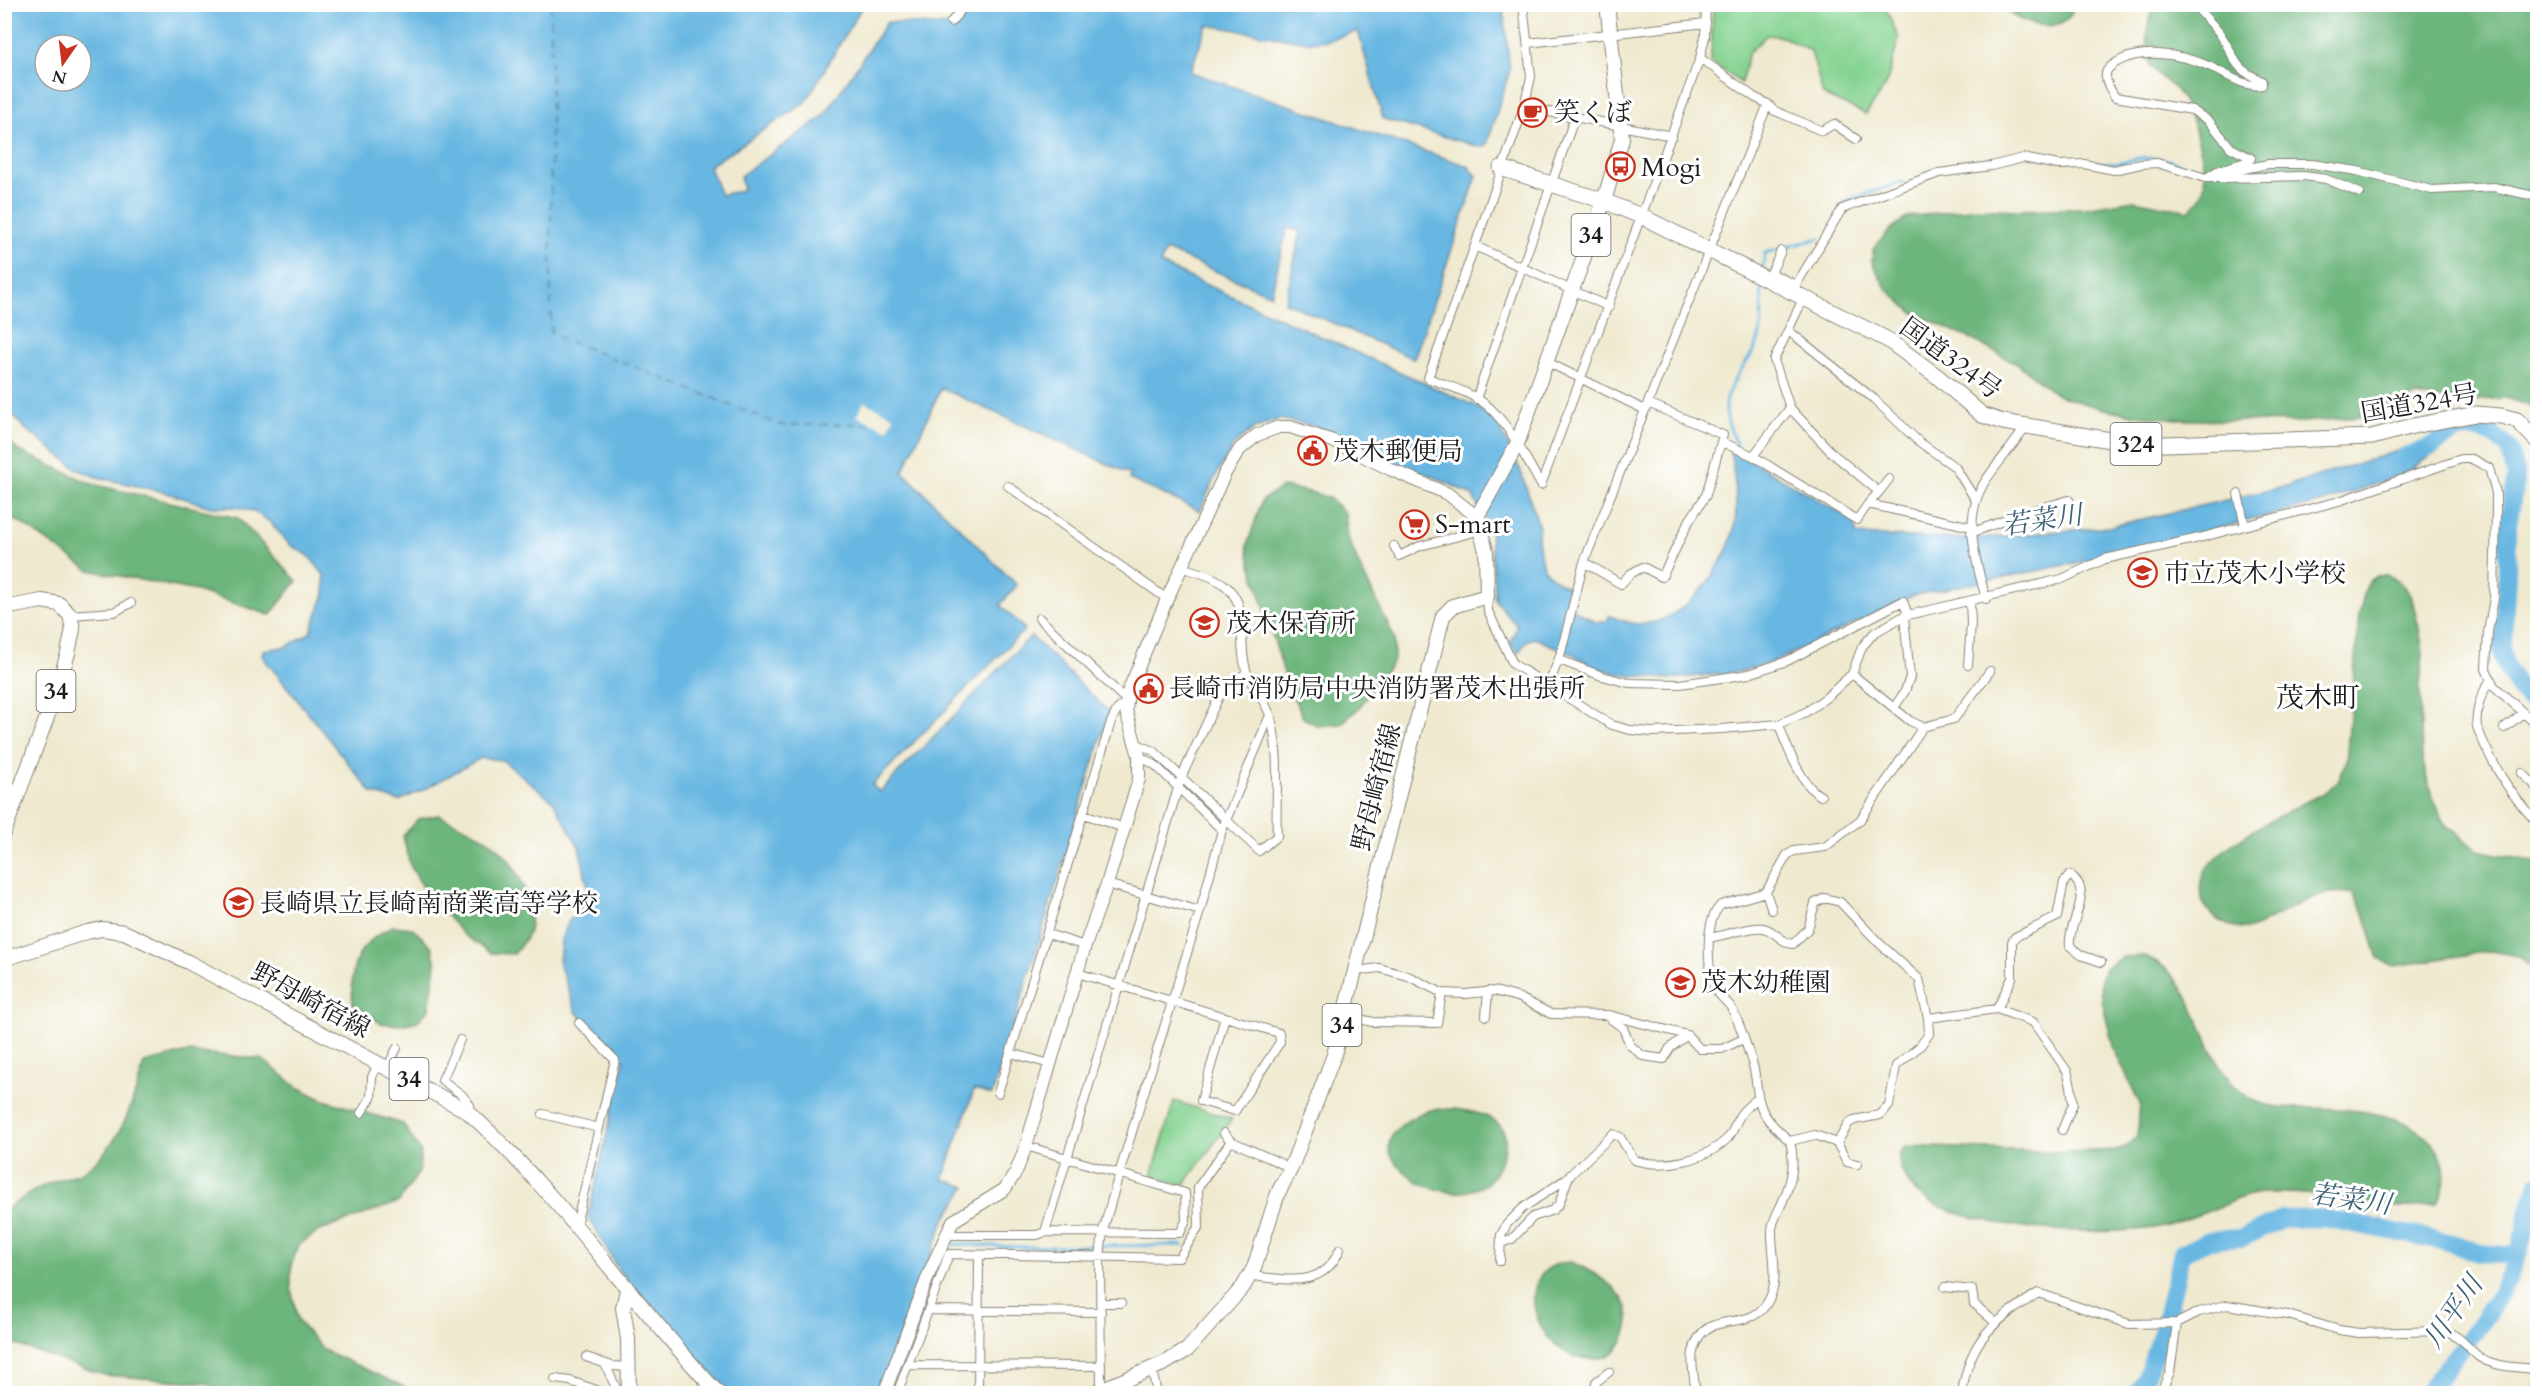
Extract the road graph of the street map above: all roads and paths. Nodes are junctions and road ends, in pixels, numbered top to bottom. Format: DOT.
graph roads {
  1 [pos="966,4"];
  2 [pos="1523,4"];
  3 [pos="1607,4"];
  4 [pos="1706,4"];
  5 [pos="2194,4"];
  6 [pos="951,22"];
  7 [pos="1706,23"];
  8 [pos="1610,34"];
  9 [pos="1528,43"];
  10 [pos="1700,58"];
  11 [pos="1768,104"];
  12 [pos="1524,107"];
  13 [pos="1577,118"];
  14 [pos="1622,127"];
  15 [pos="1672,136"];
  16 [pos="1856,139"];
  17 [pos="1501,168"];
  18 [pos="2206,178"];
  19 [pos="2221,178"];
  20 [pos="1550,184"];
  21 [pos="2360,193"];
  22 [pos="2538,197"];
  23 [pos="1604,201"];
  24 [pos="1642,217"];
  25 [pos="1474,246"];
  26 [pos="1709,250"];
  27 [pos="1781,251"];
  28 [pos="1522,266"];
  29 [pos="1765,278"];
  30 [pos="1571,289"];
  31 [pos="1803,299"];
  32 [pos="1609,307"];
  33 [pos="1789,331"];
  34 [pos="1545,361"];
  35 [pos="1581,378"];
  36 [pos="1476,399"];
  37 [pos="1646,406"];
  38 [pos="1790,408"];
  39 [pos="2025,427"];
  40 [pos="2538,442"];
  41 [pos="1726,444"];
  42 [pos="1514,450"];
  43 [pos="1749,454"];
  44 [pos="1889,479"];
  45 [pos="1008,486"];
  46 [pos="1879,492"];
  47 [pos="2238,494"];
  48 [pos="1975,499"];
  49 [pos="2069,500"];
  50 [pos="1868,504"];
  51 [pos="1479,524"];
  52 [pos="2245,524"];
  53 [pos="1972,532"];
  54 [pos="1394,546"];
  55 [pos="1584,562"];
  56 [pos="1183,568"];
  57 [pos="1487,596"];
  58 [pos="1167,599"];
  59 [pos="1986,599"];
  60 [pos="1970,602"];
  61 [pos="131,603"];
  62 [pos="4,608"];
  63 [pos="70,615"];
  64 [pos="1906,616"];
  65 [pos="1039,618"];
  66 [pos="1560,658"];
  67 [pos="1968,665"];
  68 [pos="1990,671"];
  69 [pos="1247,673"];
  70 [pos="1852,674"];
  71 [pos="2490,681"];
  72 [pos="1549,684"];
  73 [pos="1127,701"];
  74 [pos="1894,708"];
  75 [pos="2523,713"];
  76 [pos="1270,715"];
  77 [pos="1779,724"];
  78 [pos="2538,726"];
  79 [pos="1923,727"];
  80 [pos="2504,728"];
  81 [pos="1135,743"];
  82 [pos="1139,756"];
  83 [pos="2522,773"];
  84 [pos="1181,778"];
  85 [pos="1179,788"];
  86 [pos="2538,788"];
  87 [pos="1821,796"];
  88 [pos="1084,814"];
  89 [pos="1225,821"];
  90 [pos="2538,823"];
  91 [pos="1124,828"];
  92 [pos="1222,830"];
  93 [pos="4,832"];
  94 [pos="1107,884"];
  95 [pos="1766,892"];
  96 [pos="1148,896"];
  97 [pos="1772,910"];
  98 [pos="1200,911"];
  99 [pos="1048,934"];
  100 [pos="1709,938"];
  101 [pos="1084,946"];
  102 [pos="4,959"];
  103 [pos="2101,962"];
  104 [pos="1356,971"];
  105 [pos="1077,973"];
  106 [pos="1119,985"];
  107 [pos="1488,991"];
  108 [pos="1442,993"];
  109 [pos="1173,1000"];
  110 [pos="1997,1009"];
  111 [pos="1609,1015"];
  112 [pos="1345,1016"];
  113 [pos="1486,1016"];
  114 [pos="1225,1017"];
  115 [pos="1928,1018"];
  116 [pos="579,1023"];
  117 [pos="1687,1035"];
  118 [pos="1743,1039"];
  119 [pos="460,1040"];
  120 [pos="397,1048"];
  121 [pos="1011,1053"];
  122 [pos="1050,1064"];
  123 [pos="382,1066"];
  124 [pos="998,1093"];
  125 [pos="1758,1098"];
  126 [pos="467,1112"];
  127 [pos="361,1113"];
  128 [pos="543,1114"];
  129 [pos="599,1128"];
  130 [pos="2062,1130"];
  131 [pos="1790,1141"];
  132 [pos="1836,1143"];
  133 [pos="1026,1146"];
  134 [pos="1066,1158"];
  135 [pos="1857,1164"];
  136 [pos="1291,1167"];
  137 [pos="1119,1174"];
  138 [pos="1569,1176"];
  139 [pos="576,1225"];
  140 [pos="1044,1232"];
  141 [pos="1103,1233"];
  142 [pos="946,1235"];
  143 [pos="1501,1243"];
  144 [pos="1340,1249"];
  145 [pos="1101,1254"];
  146 [pos="979,1255"];
  147 [pos="1500,1261"];
  148 [pos="1251,1276"];
  149 [pos="1945,1287"];
  150 [pos="627,1290"];
  151 [pos="1121,1303"];
  152 [pos="1101,1307"];
  153 [pos="928,1310"];
  154 [pos="978,1311"];
  155 [pos="1996,1323"];
  156 [pos="2175,1323"];
  157 [pos="2538,1355"];
  158 [pos="586,1357"];
  159 [pos="605,1364"];
  160 [pos="978,1364"];
  161 [pos="908,1365"];
  162 [pos="1101,1366"];
  163 [pos="629,1367"];
  164 [pos="1152,1369"];
  165 [pos="2534,1369"];
  166 [pos="1609,1372"];
  167 [pos="555,1378"];
  168 [pos="1096,1392"];
  169 [pos="604,1393"];
  170 [pos="629,1393"];
  171 [pos="719,1394"];
  172 [pos="884,1394"];
  173 [pos="897,1394"];
  174 [pos="978,1394"];
  175 [pos="1158,1394"];
  176 [pos="1595,1394"];
  177 [pos="1695,1394"];
  178 [pos="1962,1394"];
  179 [pos="2160,1394"];
  180 [pos="2534,1394"];
  1 -- 6 [label="street"];
  2 -- 9 [label="street"];
  3 -- 8 [label="main road, 34"];
  4 -- 7 [label="street"];
  5 -- 18 [label="street"];
  7 -- 8 [label="street"];
  7 -- 10 [label="street"];
  8 -- 9 [label="street"];
  8 -- 14 [label="main road, 34"];
  9 -- 12 [label="street"];
  10 -- 11 [label="street"];
  10 -- 15 [label="street"];
  11 -- 16 [label="street"];
  11 -- 26 [label="street"];
  12 -- 13 [label="street"];
  12 -- 17 [label="street"];
  13 -- 14 [label="street"];
  13 -- 20 [label="street"];
  14 -- 15 [label="street"];
  14 -- 23 [label="main road, 34"];
  15 -- 24 [label="street"];
  17 -- 20 [label="highway, 国道324号 / 324"];
  17 -- 25 [label="street"];
  18 -- 19 [label="street"];
  18 -- 29 [label="street"];
  19 -- 21 [label="street"];
  19 -- 22 [label="street"];
  20 -- 23 [label="highway, 国道324号 / 324"];
  20 -- 28 [label="street"];
  23 -- 24 [label="highway, 国道324号 / 324"];
  23 -- 30 [label="main road, 34"];
  24 -- 26 [label="highway, 国道324号 / 324"];
  24 -- 32 [label="street"];
  25 -- 28 [label="street"];
  25 -- 36 [label="street"];
  26 -- 29 [label="highway, 国道324号 / 324"];
  26 -- 37 [label="street"];
  27 -- 29 [label="street"];
  28 -- 30 [label="street"];
  28 -- 36 [label="street"];
  29 -- 31 [label="highway, 国道324号 / 324"];
  30 -- 32 [label="street"];
  30 -- 34 [label="main road, 34"];
  31 -- 33 [label="street"];
  31 -- 39 [label="highway, 国道324号 / 324"];
  32 -- 35 [label="street"];
  33 -- 38 [label="street"];
  33 -- 48 [label="street"];
  34 -- 35 [label="street"];
  34 -- 42 [label="main road, 34"];
  35 -- 37 [label="street"];
  35 -- 42 [label="street"];
  36 -- 42 [label="street"];
  37 -- 41 [label="street"];
  37 -- 55 [label="street"];
  38 -- 43 [label="street"];
  38 -- 46 [label="street"];
  39 -- 40 [label="highway, 国道324号 / 324"];
  39 -- 48 [label="street"];
  41 -- 43 [label="street"];
  41 -- 55 [label="street"];
  42 -- 51 [label="main road, 34"];
  43 -- 50 [label="street"];
  44 -- 46 [label="street"];
  45 -- 58 [label="street"];
  46 -- 50 [label="street"];
  47 -- 52 [label="street"];
  48 -- 53 [label="street"];
  49 -- 53 [label="street"];
  50 -- 53 [label="street"];
  51 -- 54 [label="street"];
  51 -- 56 [label="street"];
  51 -- 57 [label="main road"];
  52 -- 59 [label="street"];
  52 -- 71 [label="street"];
  53 -- 59 [label="street"];
  55 -- 66 [label="street"];
  56 -- 58 [label="street"];
  56 -- 69 [label="street"];
  57 -- 72 [label="street"];
  57 -- 104 [label="main road, 野母崎宿線 / 34"];
  58 -- 73 [label="street"];
  59 -- 60 [label="street"];
  60 -- 64 [label="street"];
  60 -- 67 [label="street"];
  61 -- 63 [label="street"];
  62 -- 63 [label="main road"];
  63 -- 93 [label="main road, 34"];
  64 -- 66 [label="street"];
  64 -- 70 [label="street"];
  64 -- 74 [label="street"];
  65 -- 73 [label="street"];
  66 -- 72 [label="street"];
  68 -- 79 [label="street"];
  69 -- 76 [label="street"];
  69 -- 84 [label="street"];
  70 -- 74 [label="street"];
  70 -- 77 [label="street"];
  71 -- 75 [label="street"];
  71 -- 90 [label="street"];
  72 -- 77 [label="street"];
  73 -- 81 [label="street"];
  73 -- 88 [label="street"];
  74 -- 79 [label="street"];
  75 -- 78 [label="street"];
  75 -- 80 [label="street"];
  76 -- 89 [label="street"];
  76 -- 89 [label="street"];
  77 -- 87 [label="street"];
  79 -- 95 [label="street"];
  81 -- 82 [label="street"];
  81 -- 84 [label="street"];
  82 -- 85 [label="street"];
  82 -- 91 [label="street"];
  83 -- 86 [label="street"];
  84 -- 85 [label="street"];
  84 -- 89 [label="street"];
  85 -- 92 [label="street"];
  85 -- 96 [label="street"];
  88 -- 91 [label="street"];
  88 -- 99 [label="street"];
  89 -- 92 [label="street"];
  91 -- 94 [label="street"];
  92 -- 98 [label="street"];
  94 -- 96 [label="street"];
  94 -- 101 [label="street"];
  95 -- 97 [label="street"];
  95 -- 100 [label="street"];
  96 -- 98 [label="street"];
  96 -- 106 [label="street"];
  98 -- 109 [label="street"];
  99 -- 101 [label="street"];
  99 -- 121 [label="street"];
  100 -- 115 [label="street"];
  100 -- 118 [label="street"];
  101 -- 105 [label="street"];
  102 -- 123 [label="main road, 野母崎宿線 / 34"];
  103 -- 110 [label="street"];
  104 -- 108 [label="street"];
  104 -- 112 [label="main road, 野母崎宿線 / 34"];
  105 -- 106 [label="street"];
  105 -- 122 [label="street"];
  106 -- 109 [label="street"];
  106 -- 134 [label="street"];
  107 -- 108 [label="street"];
  107 -- 111 [label="street"];
  107 -- 113 [label="street"];
  108 -- 112 [label="street"];
  109 -- 114 [label="street"];
  109 -- 137 [label="street"];
  110 -- 115 [label="street"];
  110 -- 130 [label="street"];
  111 -- 117 [label="street"];
  111 -- 117 [label="street"];
  112 -- 136 [label="main road, 野母崎宿線 / 34"];
  114 -- 114 [label="street"];
  115 -- 132 [label="street"];
  116 -- 129 [label="street"];
  117 -- 118 [label="street"];
  118 -- 125 [label="street"];
  119 -- 126 [label="street"];
  120 -- 123 [label="street"];
  121 -- 122 [label="street"];
  121 -- 124 [label="street"];
  122 -- 133 [label="street"];
  123 -- 126 [label="main road, 野母崎宿線 / 34"];
  123 -- 127 [label="street"];
  125 -- 131 [label="street"];
  125 -- 138 [label="street"];
  126 -- 139 [label="main road, 野母崎宿線 / 34"];
  128 -- 129 [label="street"];
  129 -- 139 [label="street"];
  131 -- 132 [label="street"];
  131 -- 177 [label="street"];
  132 -- 135 [label="street"];
  133 -- 134 [label="street"];
  133 -- 142 [label="street"];
  134 -- 137 [label="street"];
  134 -- 140 [label="street"];
  136 -- 145 [label="street"];
  136 -- 148 [label="main road, 野母崎宿線 / 34"];
  137 -- 141 [label="street"];
  137 -- 141 [label="street"];
  138 -- 143 [label="street"];
  138 -- 143 [label="street"];
  139 -- 150 [label="main road, 野母崎宿線 / 34"];
  140 -- 141 [label="street"];
  140 -- 142 [label="street"];
  141 -- 145 [label="street"];
  142 -- 172 [label="street"];
  143 -- 147 [label="street"];
  144 -- 148 [label="street"];
  145 -- 146 [label="street"];
  145 -- 152 [label="street"];
  146 -- 153 [label="street"];
  146 -- 154 [label="street"];
  148 -- 164 [label="main road, 野母崎宿線 / 34"];
  149 -- 155 [label="street"];
  150 -- 163 [label="main road"];
  150 -- 171 [label="main road, 野母崎宿線 / 34"];
  151 -- 152 [label="street"];
  152 -- 154 [label="street"];
  152 -- 162 [label="street"];
  153 -- 154 [label="street"];
  153 -- 161 [label="street"];
  154 -- 160 [label="street"];
  155 -- 156 [label="street"];
  155 -- 178 [label="street"];
  156 -- 165 [label="street"];
  156 -- 179 [label="street"];
  157 -- 165 [label="street"];
  158 -- 159 [label="street"];
  159 -- 163 [label="street"];
  159 -- 170 [label="street"];
  160 -- 161 [label="street"];
  160 -- 162 [label="street"];
  160 -- 174 [label="street"];
  161 -- 173 [label="street"];
  162 -- 168 [label="street"];
  163 -- 170 [label="main road"];
  164 -- 168 [label="main road, 野母崎宿線 / 34"];
  164 -- 175 [label="street"];
  165 -- 180 [label="street"];
  166 -- 176 [label="street"];
  167 -- 169 [label="street"];
}
